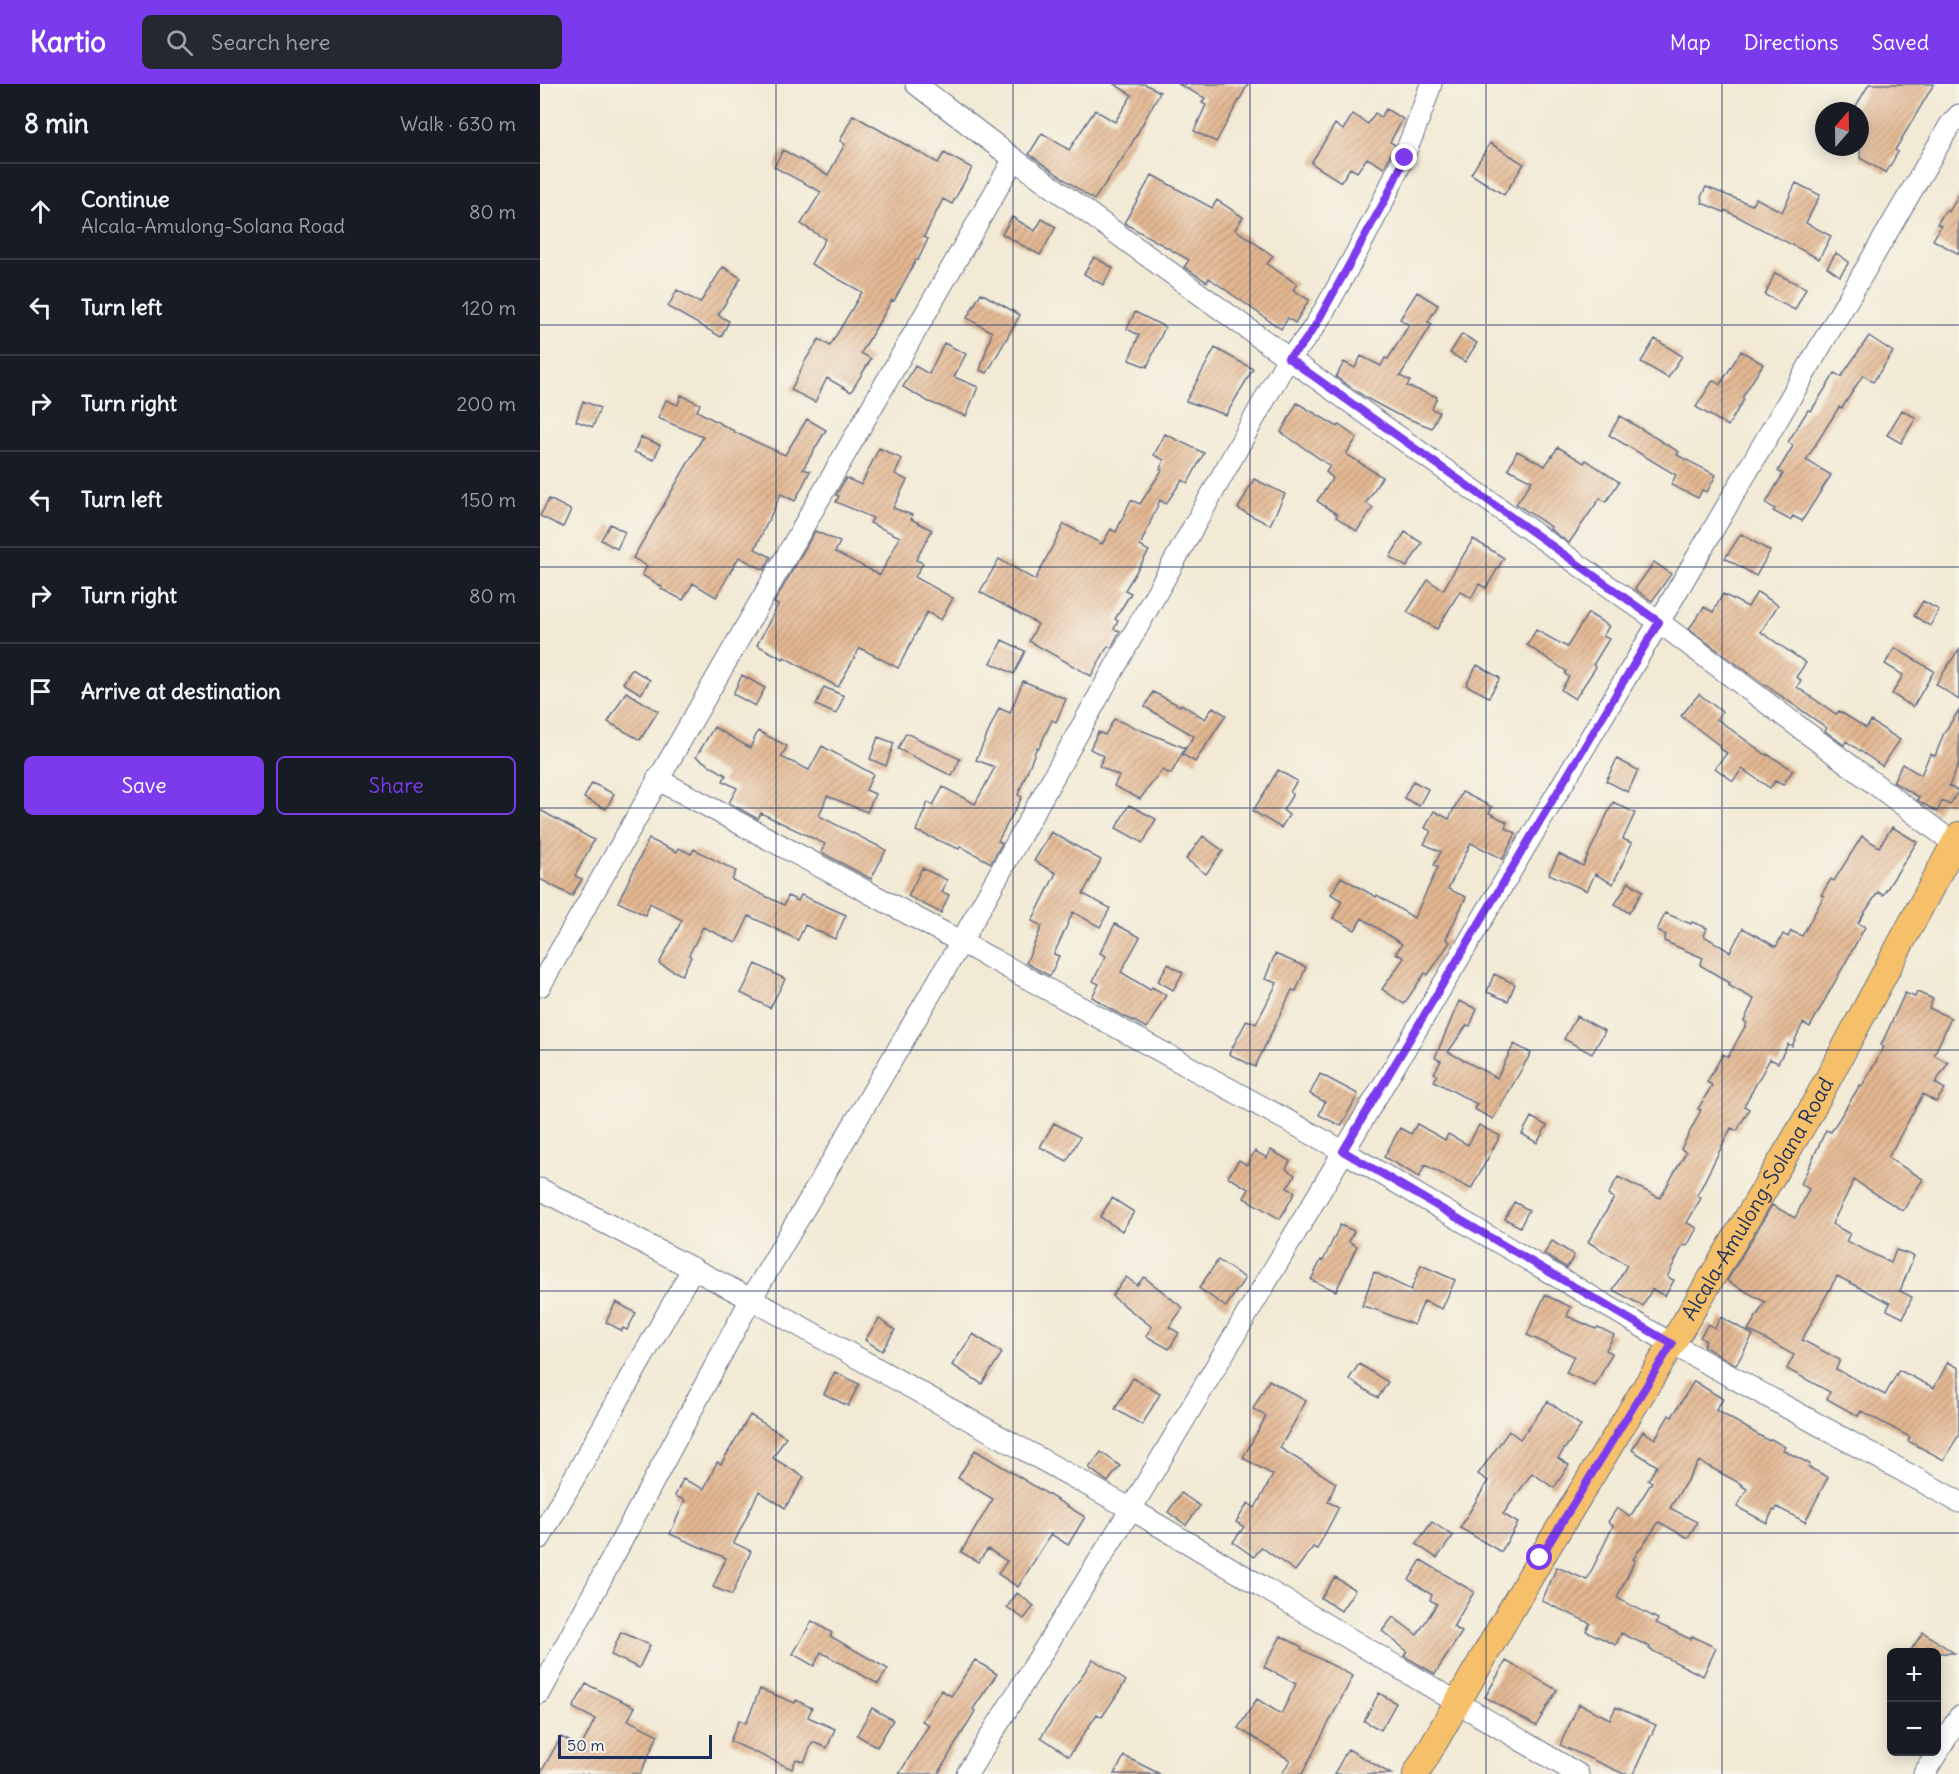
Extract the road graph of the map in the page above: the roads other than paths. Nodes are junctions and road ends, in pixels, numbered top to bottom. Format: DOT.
graph roads {
  1 [pos="916,84"];
  2 [pos="1431,84"];
  3 [pos="1959,115"];
  4 [pos="1014,159"];
  5 [pos="1288,358"];
  6 [pos="1659,622"];
  7 [pos="657,779"];
  8 [pos="1957,842"];
  9 [pos="962,942"];
  10 [pos="540,986"];
  11 [pos="1343,1151"];
  12 [pos="540,1190"];
  13 [pos="693,1268"];
  14 [pos="751,1299"];
  15 [pos="1672,1344"];
  16 [pos="1959,1502"];
  17 [pos="1131,1509"];
  18 [pos="540,1539"];
  19 [pos="540,1693"];
  20 [pos="1458,1703"];
  21 [pos="1959,1717"];
  22 [pos="967,1774"];
  23 [pos="1416,1774"];
  24 [pos="1578,1774"];
  25 [pos="1924,1774"];
  1 -- 4 [label="street"];
  2 -- 5 [label="street"];
  3 -- 6 [label="street"];
  4 -- 5 [label="street"];
  4 -- 7 [label="street"];
  5 -- 6 [label="street"];
  5 -- 9 [label="street"];
  6 -- 8 [label="street"];
  6 -- 11 [label="street"];
  7 -- 9 [label="street"];
  7 -- 10 [label="street"];
  8 -- 15 [label="main road, Alcala-Amulong-Solana Road"];
  9 -- 11 [label="street"];
  9 -- 14 [label="street"];
  11 -- 15 [label="street"];
  11 -- 17 [label="street"];
  12 -- 13 [label="street"];
  13 -- 14 [label="street"];
  13 -- 18 [label="street"];
  14 -- 17 [label="street"];
  14 -- 19 [label="street"];
  15 -- 16 [label="street"];
  15 -- 20 [label="main road, Alcala-Amulong-Solana Road"];
  17 -- 20 [label="street"];
  17 -- 22 [label="street"];
  20 -- 23 [label="main road, Alcala-Amulong-Solana Road"];
  20 -- 24 [label="street"];
  21 -- 25 [label="street"];
}
